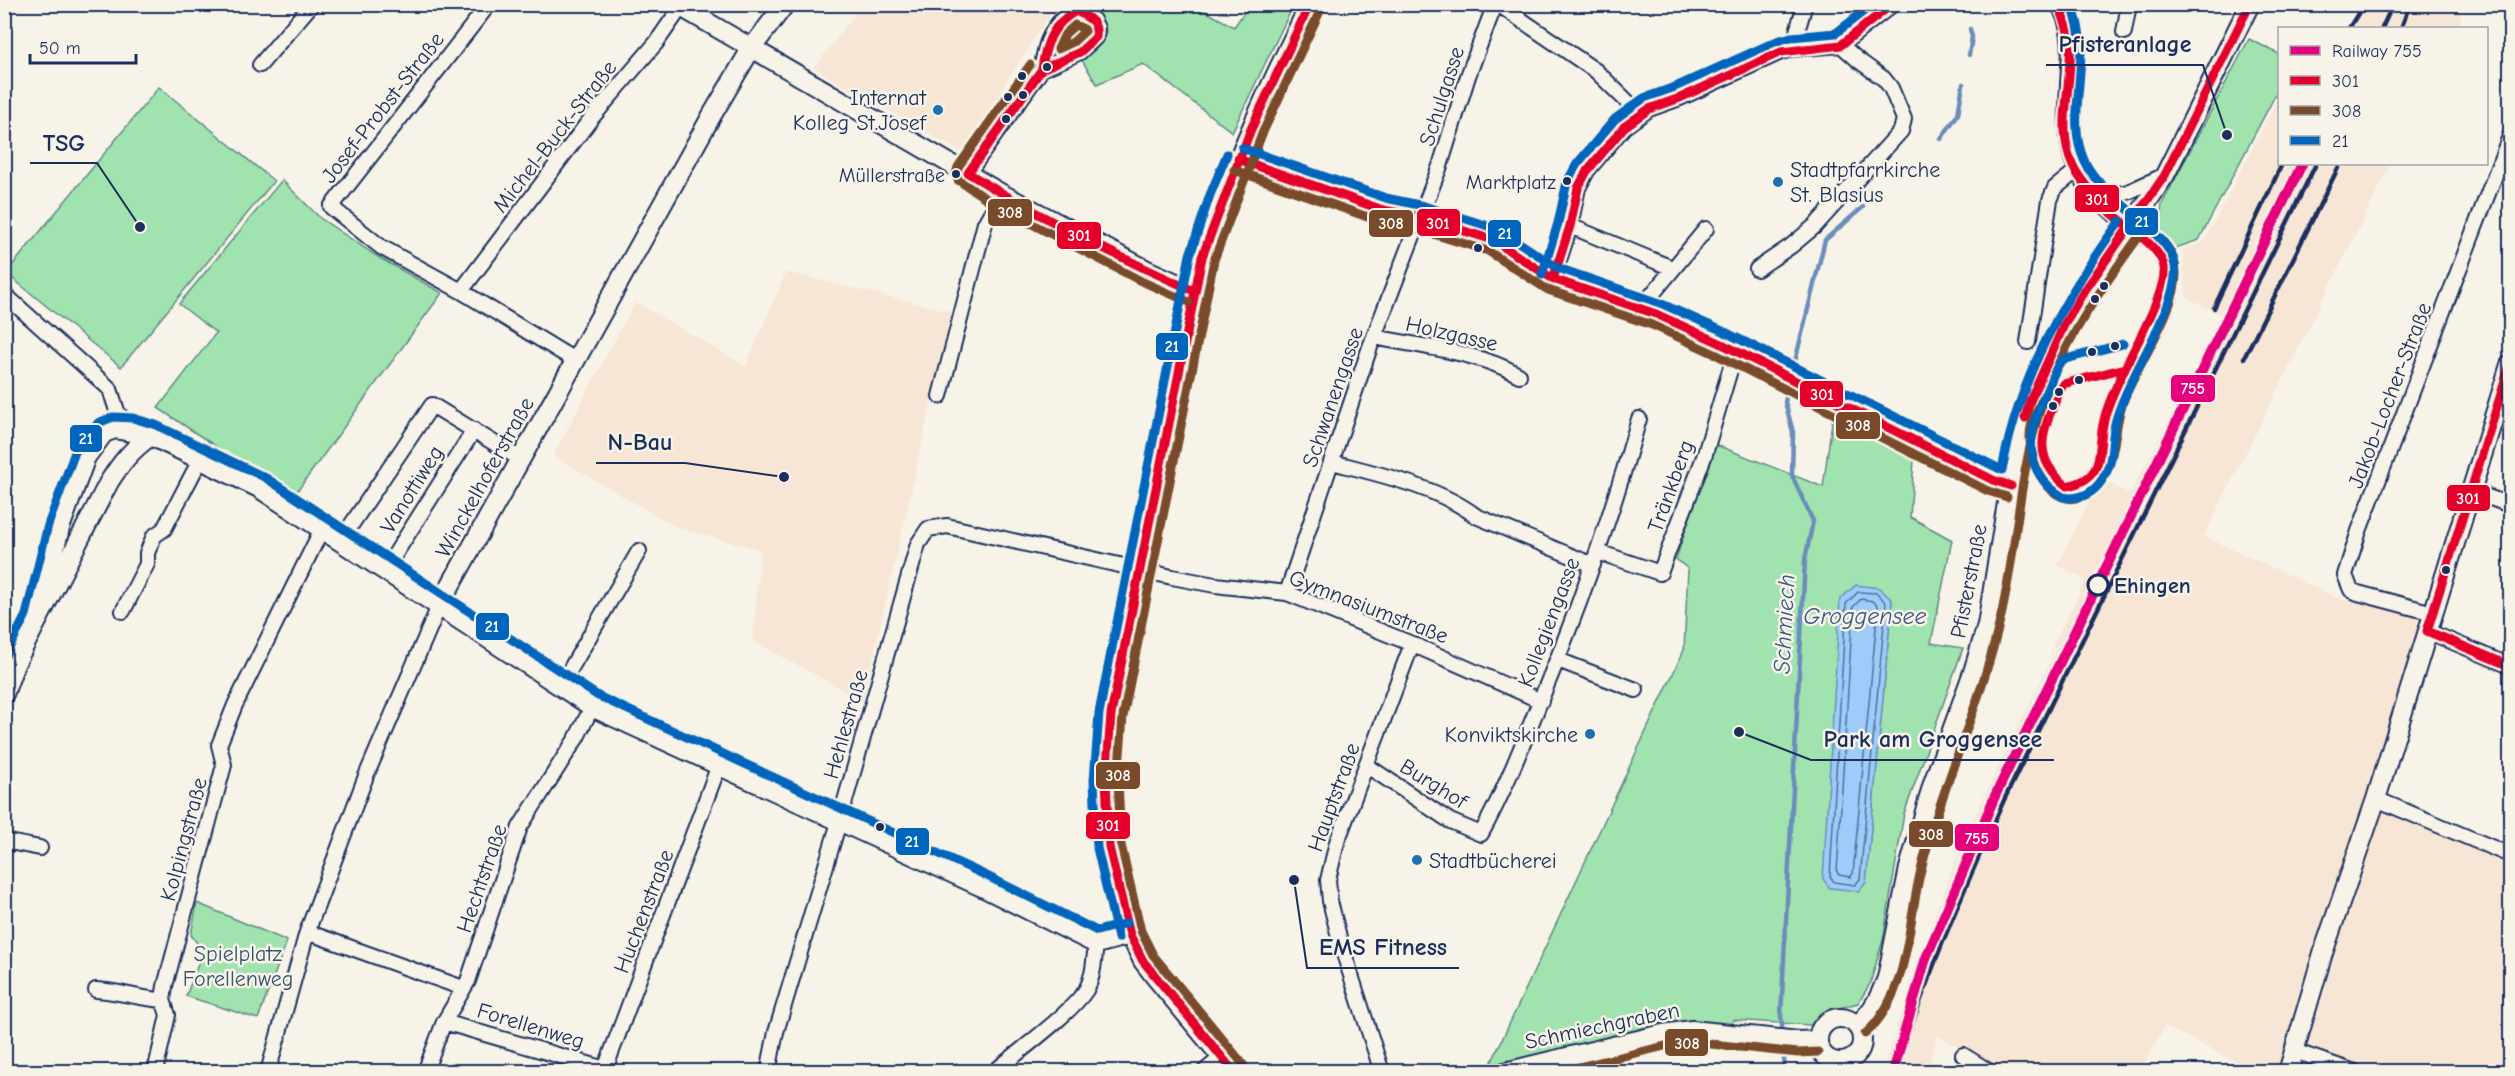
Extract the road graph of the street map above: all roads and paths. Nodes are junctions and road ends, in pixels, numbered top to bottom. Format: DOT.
graph roads {
  1 [pos="312,4"];
  2 [pos="489,4"];
  3 [pos="784,4"];
  4 [pos="1310,4"];
  5 [pos="1497,4"];
  6 [pos="1805,4"];
  7 [pos="1893,4"];
  8 [pos="2058,4"];
  9 [pos="2129,4"];
  10 [pos="2250,4"];
  11 [pos="679,6"];
  12 [pos="2124,32"];
  13 [pos="1841,45"];
  14 [pos="751,49"];
  15 [pos="1792,49"];
  16 [pos="260,65"];
  17 [pos="1042,69"];
  18 [pos="1640,114"];
  19 [pos="2511,136"];
  20 [pos="1238,159"];
  21 [pos="2076,171"];
  22 [pos="968,173"];
  23 [pos="2165,175"];
  24 [pos="2089,192"];
  25 [pos="1002,194"];
  26 [pos="1420,217"];
  27 [pos="1570,226"];
  28 [pos="2130,228"];
  29 [pos="1706,229"];
  30 [pos="1672,268"];
  31 [pos="1757,269"];
  32 [pos="461,291"];
  33 [pos="1194,291"];
  34 [pos="4,294"];
  35 [pos="1640,309"];
  36 [pos="1374,337"];
  37 [pos="2028,342"];
  38 [pos="1736,350"];
  39 [pos="576,361"];
  40 [pos="2511,364"];
  41 [pos="1519,375"];
  42 [pos="940,396"];
  43 [pos="1639,419"];
  44 [pos="130,430"];
  45 [pos="474,430"];
  46 [pos="151,436"];
  47 [pos="201,458"];
  48 [pos="522,460"];
  49 [pos="1332,462"];
  50 [pos="2011,486"];
  51 [pos="2471,491"];
  52 [pos="2511,505"];
  53 [pos="322,529"];
  54 [pos="928,529"];
  55 [pos="341,540"];
  56 [pos="639,550"];
  57 [pos="1595,559"];
  58 [pos="1140,569"];
  59 [pos="385,570"];
  60 [pos="1287,593"];
  61 [pos="439,606"];
  62 [pos="123,611"];
  63 [pos="2433,613"];
  64 [pos="38,619"];
  65 [pos="2427,631"];
  66 [pos="1412,644"];
  67 [pos="1558,660"];
  68 [pos="2511,666"];
  69 [pos="560,687"];
  70 [pos="1636,690"];
  71 [pos="4,694"];
  72 [pos="1540,701"];
  73 [pos="592,706"];
  74 [pos="719,765"];
  75 [pos="1366,765"];
  76 [pos="2376,799"];
  77 [pos="840,822"];
  78 [pos="1481,834"];
  79 [pos="4,841"];
  80 [pos="39,848"];
  81 [pos="2511,855"];
  82 [pos="307,932"];
  83 [pos="1130,935"];
  84 [pos="1096,944"];
  85 [pos="463,988"];
  86 [pos="96,990"];
  87 [pos="163,1000"];
  88 [pos="444,1022"];
  89 [pos="1857,1025"];
  90 [pos="1808,1041"];
  91 [pos="2294,1051"];
  92 [pos="1963,1055"];
  93 [pos="1222,1057"];
  94 [pos="1841,1067"];
  95 [pos="604,1070"];
  96 [pos="155,1071"];
  97 [pos="268,1071"];
  98 [pos="425,1071"];
  99 [pos="768,1071"];
  100 [pos="994,1071"];
  101 [pos="1204,1071"];
  102 [pos="1234,1071"];
  103 [pos="1382,1071"];
  104 [pos="1504,1071"];
  105 [pos="1990,1071"];
  106 [pos="2288,1071"];
  107 [pos="2355,1071"];
  1 -- 16 [label="street"];
  2 -- 32 [label="street, Josef-Probst-Straße"];
  3 -- 14 [label="street, Winckelhoferstraße"];
  4 -- 20 [label="street"];
  5 -- 18 [label="street"];
  5 -- 26 [label="street, Schulgasse"];
  6 -- 15 [label="street"];
  7 -- 13 [label="street"];
  8 -- 21 [label="street"];
  9 -- 12 [label="street"];
  10 -- 23 [label="street, Pfisterstraße"];
  11 -- 14 [label="street"];
  11 -- 32 [label="street, Michel-Buck-Straße"];
  13 -- 15 [label="street"];
  13 -- 31 [label="street"];
  14 -- 22 [label="street"];
  14 -- 39 [label="street, Winckelhoferstraße"];
  15 -- 18 [label="street"];
  17 -- 17 [label="street"];
  17 -- 22 [label="street"];
  18 -- 27 [label="street"];
  19 -- 63 [label="street, Jakob-Locher-Straße"];
  20 -- 26 [label="street"];
  20 -- 33 [label="street"];
  21 -- 24 [label="street"];
  21 -- 37 [label="street"];
  22 -- 25 [label="street"];
  23 -- 24 [label="street"];
  23 -- 28 [label="street, Pfisterstraße"];
  24 -- 28 [label="street"];
  25 -- 33 [label="street"];
  25 -- 42 [label="street"];
  26 -- 36 [label="street, Schwanengasse"];
  27 -- 30 [label="street"];
  27 -- 35 [label="street"];
  28 -- 50 [label="street, Pfisterstraße"];
  29 -- 30 [label="street"];
  30 -- 35 [label="street"];
  32 -- 39 [label="street"];
  33 -- 58 [label="street"];
  34 -- 44 [label="street"];
  35 -- 38 [label="street"];
  36 -- 41 [label="street, Holzgasse"];
  36 -- 49 [label="street, Schwanengasse"];
  38 -- 50 [label="street"];
  38 -- 57 [label="street, Tränkberg"];
  39 -- 48 [label="street, Winckelhoferstraße"];
  40 -- 51 [label="street"];
  43 -- 57 [label="street, Kollegiengasse"];
  44 -- 46 [label="street"];
  44 -- 64 [label="street"];
  45 -- 48 [label="street"];
  45 -- 55 [label="street"];
  45 -- 59 [label="street, Vanottiweg"];
  46 -- 47 [label="street"];
  46 -- 64 [label="street"];
  47 -- 53 [label="street"];
  47 -- 62 [label="street"];
  48 -- 61 [label="street, Winckelhoferstraße"];
  49 -- 57 [label="street"];
  49 -- 60 [label="street, Schwanengasse"];
  50 -- 89 [label="street, Pfisterstraße"];
  51 -- 52 [label="street"];
  51 -- 63 [label="street"];
  53 -- 55 [label="street"];
  53 -- 87 [label="street, Kolpingstraße"];
  54 -- 58 [label="street, Gymnasiumstraße"];
  54 -- 77 [label="street, Hehlestraße"];
  55 -- 59 [label="street"];
  56 -- 69 [label="street"];
  57 -- 67 [label="street, Kollegiengasse"];
  58 -- 60 [label="street, Gymnasiumstraße"];
  58 -- 83 [label="street"];
  59 -- 61 [label="street"];
  60 -- 66 [label="street, Gymnasiumstraße"];
  61 -- 69 [label="street"];
  61 -- 82 [label="street, Winckelhoferstraße"];
  63 -- 65 [label="street"];
  64 -- 71 [label="street"];
  65 -- 68 [label="street"];
  65 -- 76 [label="street"];
  66 -- 72 [label="street, Gymnasiumstraße"];
  66 -- 75 [label="street, Hauptstraße"];
  67 -- 70 [label="street"];
  67 -- 72 [label="street, Kollegiengasse"];
  69 -- 73 [label="street"];
  72 -- 78 [label="street, Kollegiengasse"];
  73 -- 74 [label="street"];
  73 -- 85 [label="street, Hechtstraße"];
  74 -- 77 [label="street"];
  74 -- 95 [label="street, Huchenstraße"];
  75 -- 78 [label="street, Burghof"];
  75 -- 103 [label="street, Hauptstraße"];
  76 -- 81 [label="street"];
  76 -- 91 [label="street"];
  77 -- 84 [label="street"];
  77 -- 99 [label="street, Hehlestraße"];
  79 -- 80 [label="street"];
  82 -- 85 [label="street, Forellenweg"];
  82 -- 97 [label="street, Winckelhoferstraße"];
  83 -- 84 [label="street"];
  83 -- 93 [label="street"];
  84 -- 100 [label="street"];
  85 -- 88 [label="street, Hechtstraße"];
  86 -- 87 [label="street"];
  87 -- 96 [label="street, Kolpingstraße"];
  88 -- 95 [label="street, Forellenweg"];
  88 -- 98 [label="street, Hechtstraße"];
  89 -- 90 [label="street"];
  89 -- 94 [label="street"];
  90 -- 94 [label="street"];
  90 -- 104 [label="street, Schmiechgraben"];
  91 -- 106 [label="street"];
  91 -- 107 [label="street"];
  92 -- 105 [label="street"];
  93 -- 101 [label="street"];
  93 -- 102 [label="street"];
}
